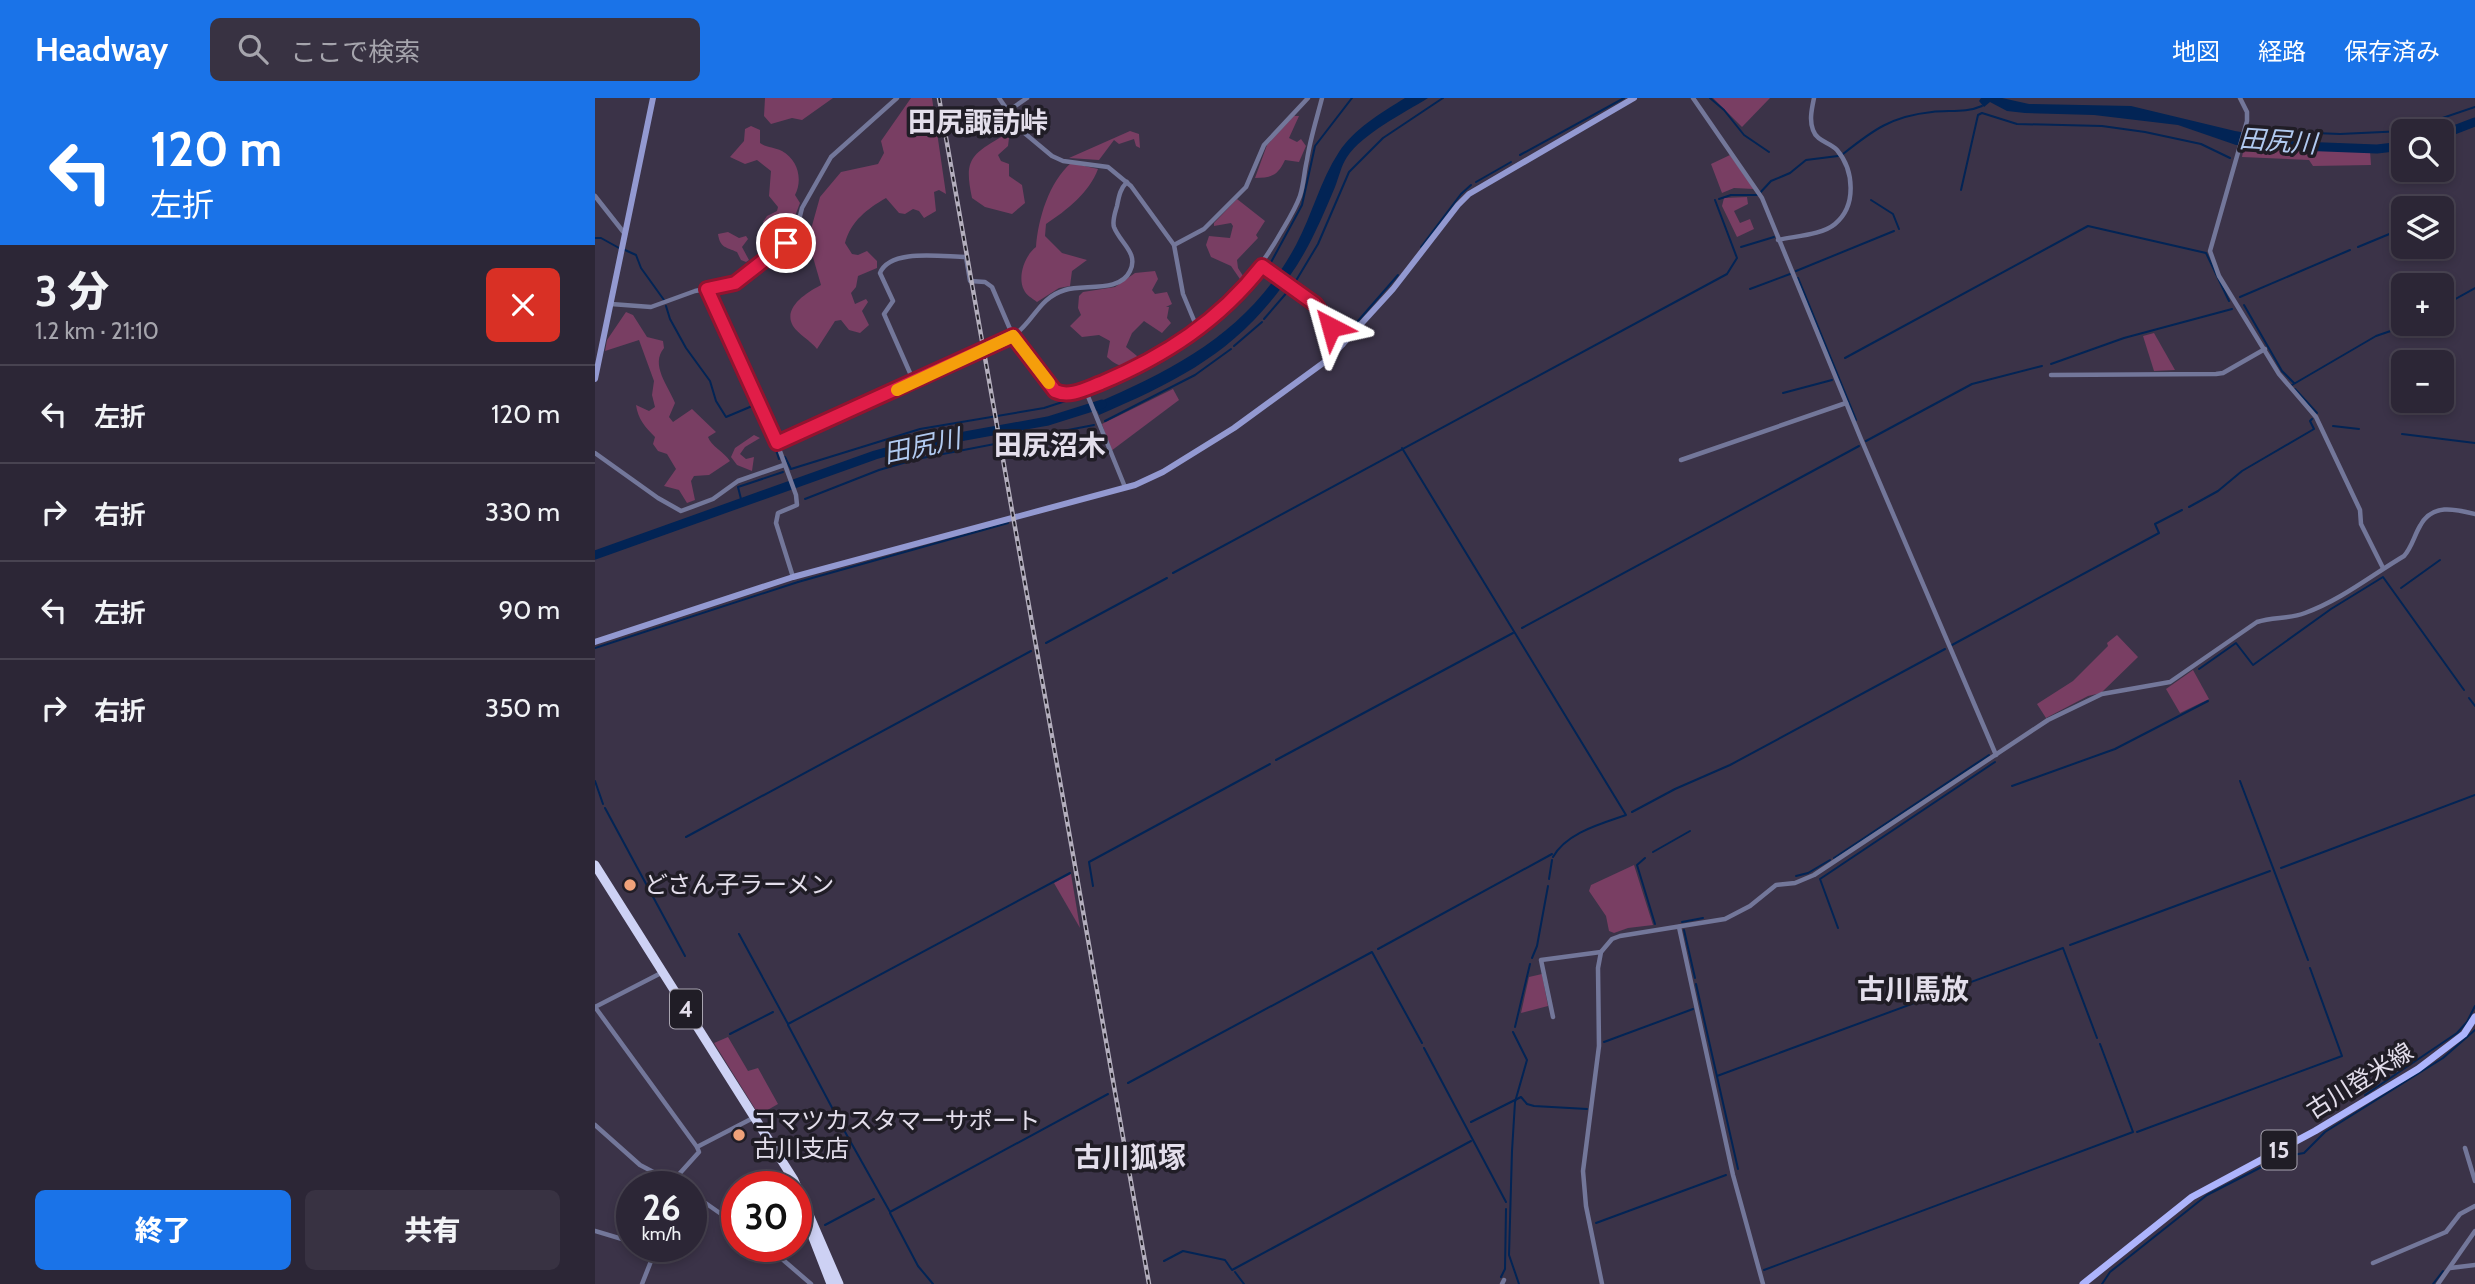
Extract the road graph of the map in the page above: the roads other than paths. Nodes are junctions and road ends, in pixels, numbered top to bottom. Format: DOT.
graph roads {
  1 [pos="653,98"];
  2 [pos="897,98"];
  3 [pos="999,98"];
  4 [pos="1027,98"];
  5 [pos="1308,98"];
  6 [pos="1322,98"];
  7 [pos="1634,98"];
  8 [pos="1693,98"];
  9 [pos="1814,98"];
  10 [pos="2240,98"];
  11 [pos="1008,111"];
  12 [pos="1127,181"];
  13 [pos="595,196"];
  14 [pos="625,234"];
  15 [pos="1779,240"];
  16 [pos="1174,246"];
  17 [pos="1262,266"];
  18 [pos="707,289"];
  19 [pos="611,304"];
  20 [pos="1198,330"];
  21 [pos="1013,336"];
  22 [pos="1343,345"];
  23 [pos="2265,349"];
  24 [pos="2050,375"];
  25 [pos="595,379"];
  26 [pos="914,382"];
  27 [pos="1085,389"];
  28 [pos="1846,403"];
  29 [pos="777,443"];
  30 [pos="595,453"];
  31 [pos="1681,460"];
  32 [pos="784,465"];
  33 [pos="1125,487"];
  34 [pos="2475,514"];
  35 [pos="2383,568"];
  36 [pos="793,577"];
  37 [pos="595,642"];
  38 [pos="1996,755"];
  39 [pos="595,865"];
  40 [pos="1679,927"];
  41 [pos="1601,952"];
  42 [pos="663,972"];
  43 [pos="1553,1017"];
  44 [pos="2475,1017"];
  45 [pos="753,1117"];
  46 [pos="595,1125"];
  47 [pos="697,1147"];
  48 [pos="2465,1147"];
  49 [pos="777,1154"];
  50 [pos="651,1171"];
  51 [pos="682,1171"];
  52 [pos="785,1171"];
  53 [pos="2475,1181"];
  54 [pos="2475,1206"];
  55 [pos="595,1231"];
  56 [pos="2475,1231"];
  57 [pos="812,1236"];
  58 [pos="616,1237"];
  59 [pos="651,1262"];
  60 [pos="786,1262"];
  61 [pos="2373,1263"];
  62 [pos="2475,1265"];
  63 [pos="2449,1268"];
  64 [pos="642,1284"];
  65 [pos="811,1284"];
  66 [pos="831,1284"];
  67 [pos="839,1284"];
  68 [pos="1602,1284"];
  69 [pos="1763,1284"];
  70 [pos="2083,1284"];
  71 [pos="2438,1284"];
  1 -- 14 [label="street"];
  2 -- 18 [label="street"];
  3 -- 11 [label="street"];
  4 -- 11 [label="street"];
  5 -- 16 [label="street"];
  6 -- 17 [label="street"];
  7 -- 22 [label="street"];
  8 -- 15 [label="street"];
  9 -- 15 [label="street"];
  10 -- 23 [label="street"];
  11 -- 12 [label="street"];
  12 -- 16 [label="street"];
  12 -- 21 [label="street"];
  13 -- 14 [label="street"];
  14 -- 19 [label="street"];
  15 -- 28 [label="street"];
  16 -- 20 [label="street"];
  17 -- 20 [label="street"];
  17 -- 22 [label="street"];
  18 -- 19 [label="street"];
  18 -- 29 [label="street"];
  19 -- 25 [label="street"];
  20 -- 27 [label="street"];
  21 -- 26 [label="street"];
  21 -- 26 [label="street"];
  21 -- 27 [label="street"];
  22 -- 33 [label="street"];
  23 -- 24 [label="street"];
  23 -- 35 [label="street"];
  26 -- 29 [label="street"];
  27 -- 33 [label="street"];
  28 -- 31 [label="street"];
  28 -- 38 [label="street"];
  29 -- 32 [label="street"];
  30 -- 32 [label="street"];
  32 -- 36 [label="street"];
  33 -- 36 [label="street"];
  34 -- 35 [label="street"];
  35 -- 38 [label="street"];
  36 -- 37 [label="street"];
  38 -- 40 [label="street"];
  39 -- 42 [label="highway, 4"];
  40 -- 41 [label="street"];
  40 -- 69 [label="street"];
  41 -- 43 [label="street"];
  41 -- 68 [label="street"];
  42 -- 45 [label="highway, 4"];
  42 -- 47 [label="street"];
  44 -- 70 [label="main road, 古川登米線 / 15"];
  45 -- 47 [label="street"];
  45 -- 49 [label="highway, 4"];
  46 -- 50 [label="street"];
  47 -- 51 [label="street"];
  48 -- 53 [label="street"];
  49 -- 52 [label="highway, 4"];
  49 -- 67 [label="highway, 4"];
  54 -- 61 [label="street"];
  55 -- 58 [label="street"];
  56 -- 63 [label="street"];
  57 -- 66 [label="highway"];
  59 -- 64 [label="street"];
  60 -- 65 [label="street"];
  62 -- 63 [label="street"];
  63 -- 71 [label="street"];
}
